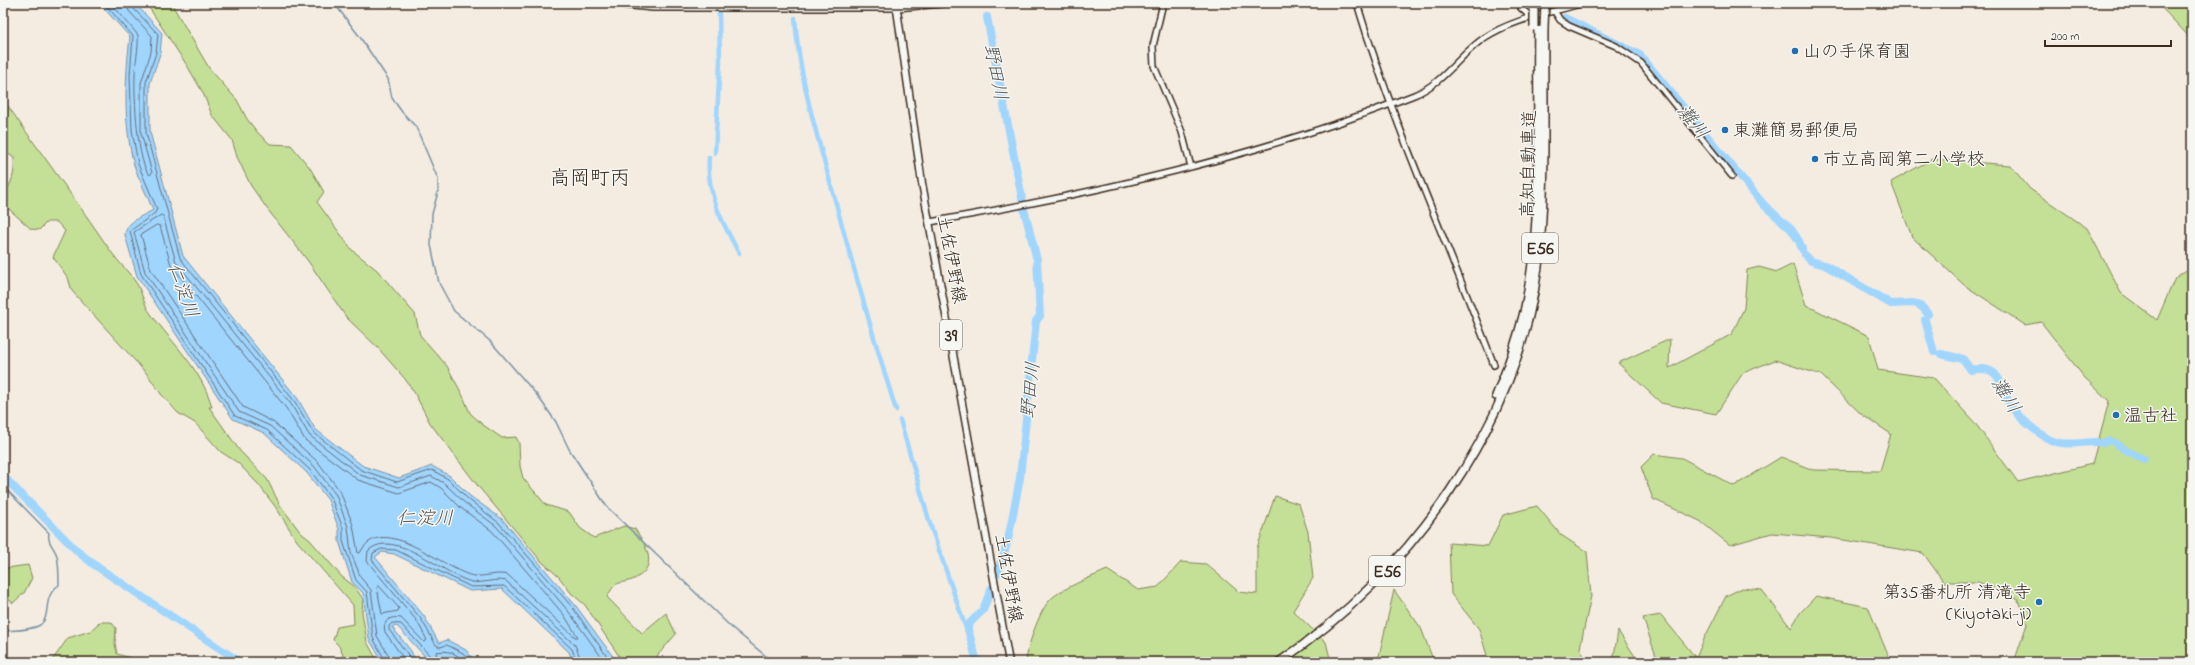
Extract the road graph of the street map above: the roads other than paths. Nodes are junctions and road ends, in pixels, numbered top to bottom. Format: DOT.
graph roads {
  1 [pos="612,3"];
  2 [pos="941,3"];
  3 [pos="1163,3"];
  4 [pos="1356,3"];
  5 [pos="1534,3"];
  6 [pos="1539,3"];
  7 [pos="1546,3"];
  8 [pos="1583,3"];
  9 [pos="896,5"];
  10 [pos="1521,8"];
  11 [pos="1555,12"];
  12 [pos="1532,18"];
  13 [pos="1539,27"];
  14 [pos="1389,104"];
  15 [pos="1191,167"];
  16 [pos="1732,176"];
  17 [pos="930,222"];
  18 [pos="1494,365"];
  19 [pos="1471,457"];
  20 [pos="1009,662"];
  21 [pos="1279,662"];
  1 -- 9 [label="highway"];
  2 -- 9 [label="highway"];
  3 -- 15 [label="street"];
  4 -- 14 [label="street"];
  5 -- 13 [label="highway, bridge"];
  6 -- 13 [label="highway, E56"];
  7 -- 13 [label="highway, 高知自動車道 / E56, bridge"];
  8 -- 11 [label="street"];
  9 -- 17 [label="main road, 土佐伊野線 / 39"];
  10 -- 12 [label="street"];
  11 -- 12 [label="street"];
  11 -- 16 [label="street"];
  12 -- 14 [label="street"];
  13 -- 19 [label="highway, 高知自動車道 / E56"];
  13 -- 19 [label="highway, 高知自動車道 / E56"];
  14 -- 15 [label="street"];
  14 -- 18 [label="street"];
  15 -- 17 [label="street"];
  17 -- 20 [label="main road, 土佐伊野線 / 39"];
  19 -- 21 [label="highway, 高知自動車道 / E56"];
}
